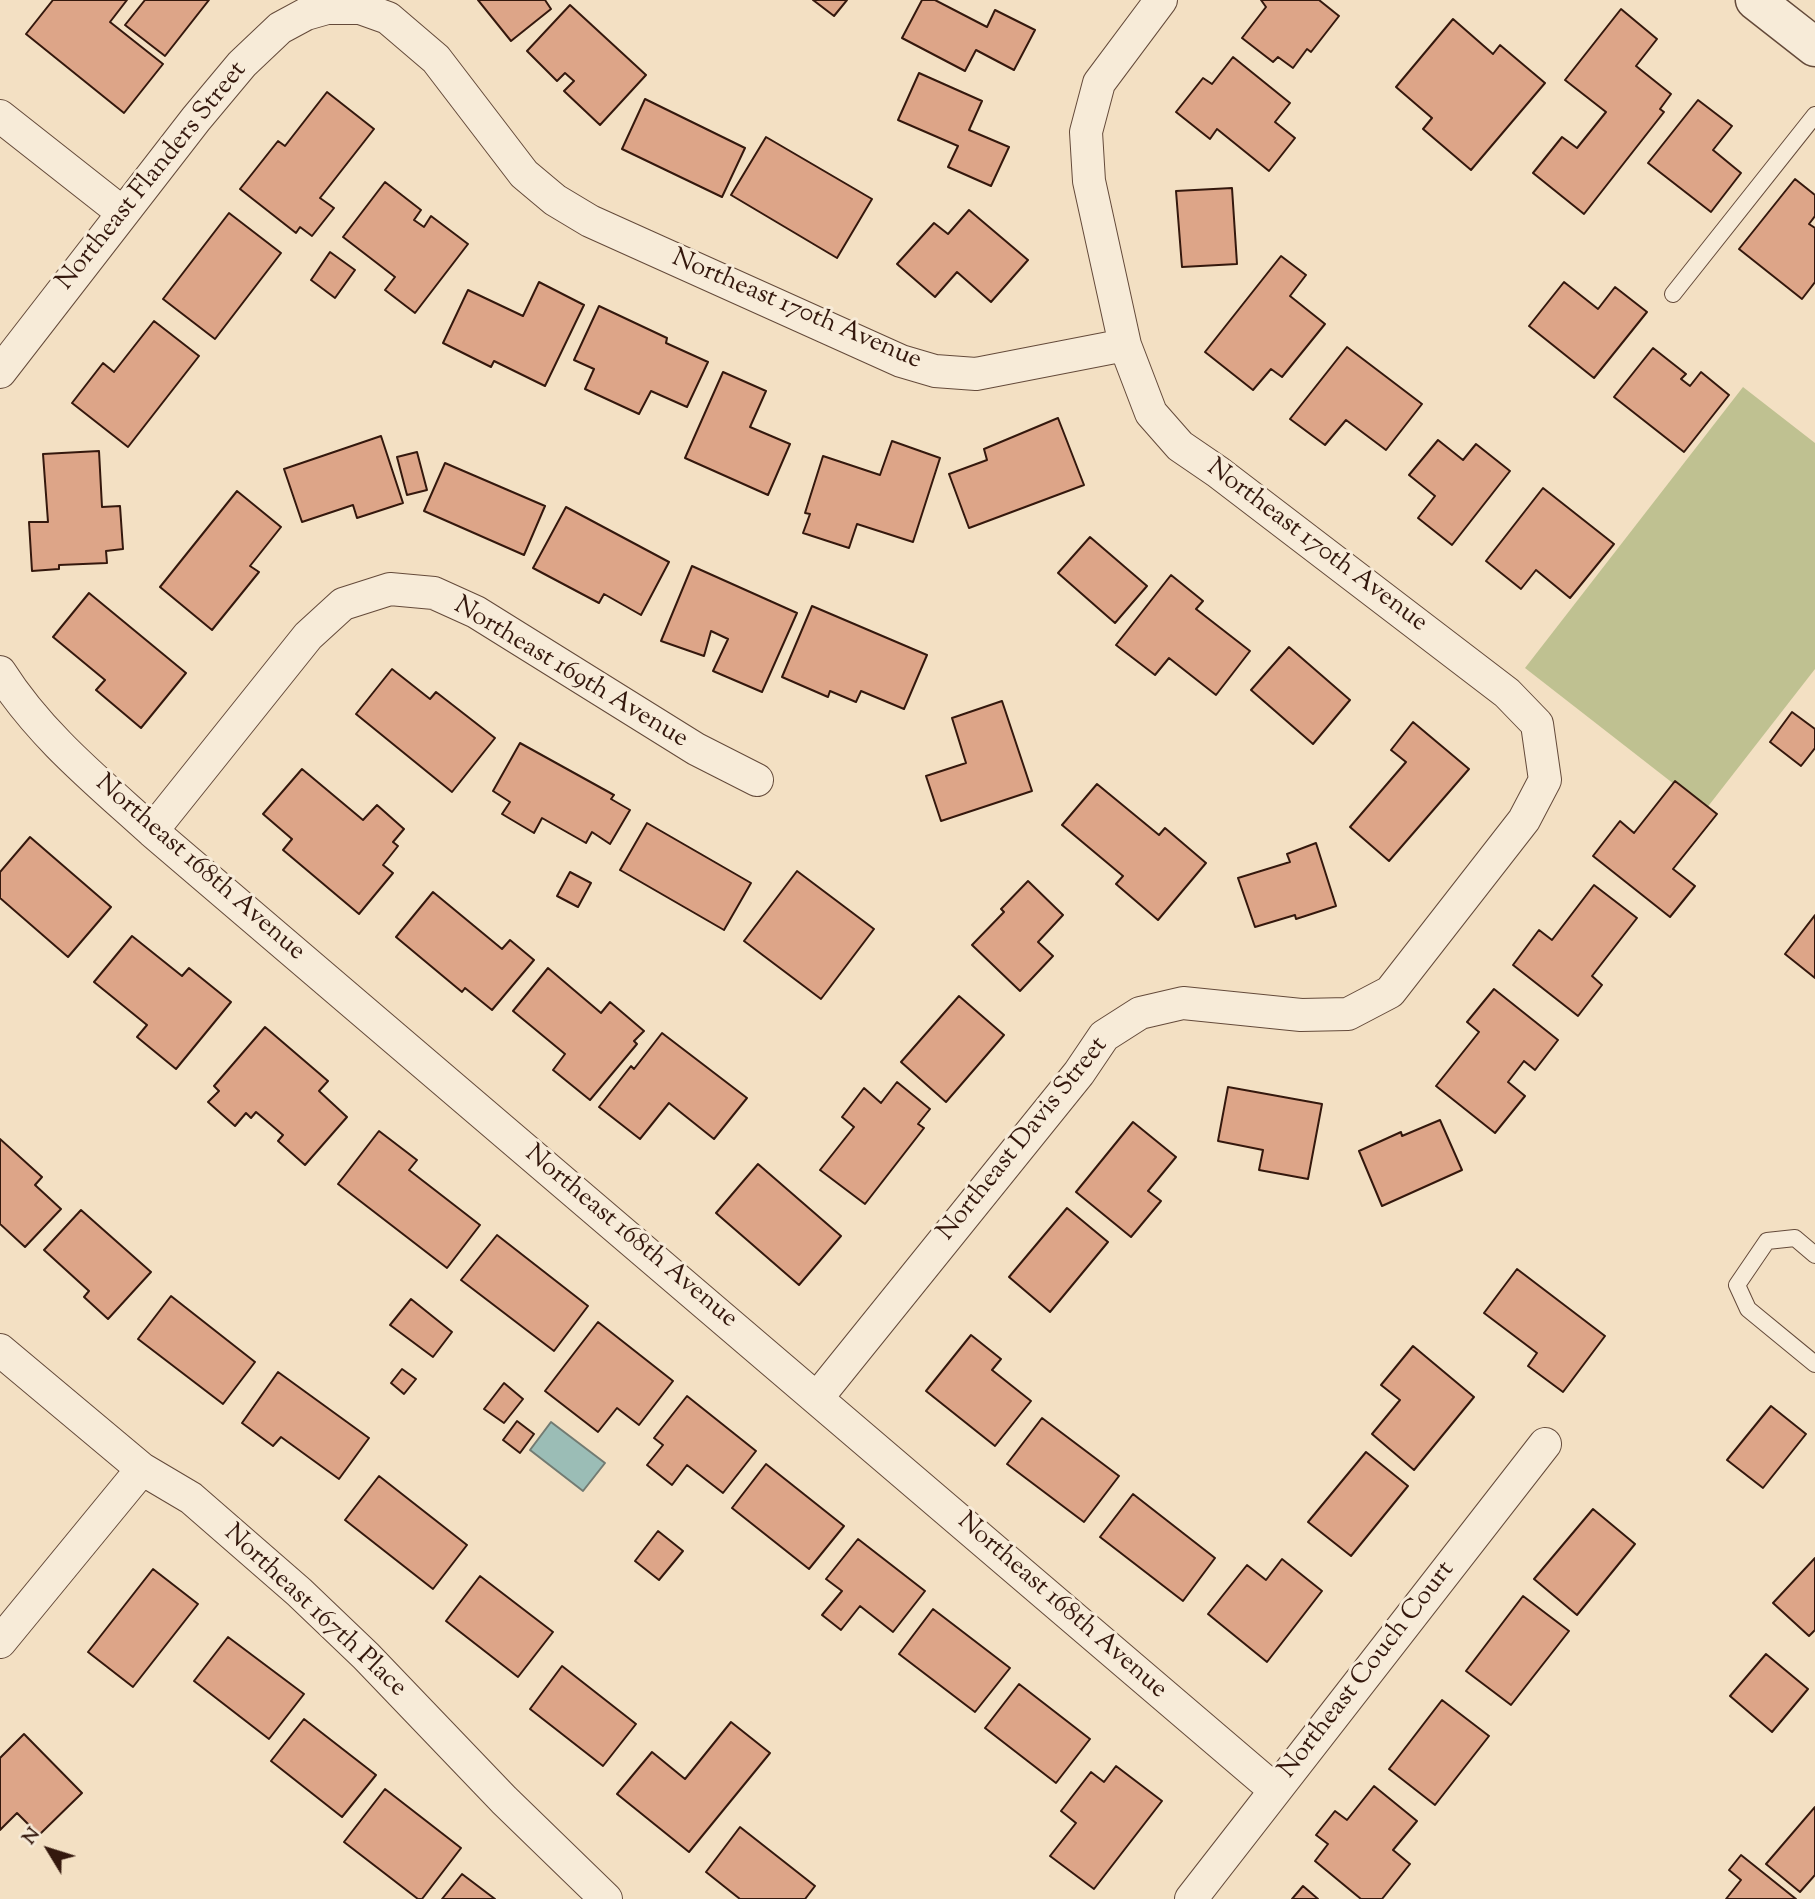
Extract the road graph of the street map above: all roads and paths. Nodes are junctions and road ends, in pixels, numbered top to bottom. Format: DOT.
graph roads {
  1 [pos="1161,0"];
  2 [pos="1755,0"];
  3 [pos="327,8"];
  4 [pos="1815,47"];
  5 [pos="1815,115"];
  6 [pos="0,116"];
  7 [pos="123,213"];
  8 [pos="1674,294"];
  9 [pos="1125,345"];
  10 [pos="0,372"];
  11 [pos="0,672"];
  12 [pos="1537,724"];
  13 [pos="757,780"];
  14 [pos="152,831"];
  15 [pos="1815,1255"];
  16 [pos="0,1350"];
  17 [pos="1815,1364"];
  18 [pos="817,1398"];
  19 [pos="1545,1444"];
  20 [pos="142,1469"];
  21 [pos="0,1642"];
  22 [pos="1275,1790"];
  23 [pos="606,1899"];
  24 [pos="1191,1899"];
  1 -- 9 [label="street"];
  2 -- 4 [label="street"];
  3 -- 7 [label="street, Northeast Flanders Street"];
  3 -- 9 [label="street, Northeast 170th Avenue"];
  5 -- 8 [label="lane"];
  6 -- 7 [label="street"];
  7 -- 10 [label="street, Northeast Flanders Street"];
  9 -- 12 [label="street, Northeast 170th Avenue"];
  11 -- 14 [label="street, Northeast 168th Avenue"];
  12 -- 18 [label="street, Northeast Davis Street"];
  13 -- 14 [label="street, Northeast 169th Avenue"];
  14 -- 18 [label="street, Northeast 168th Avenue"];
  15 -- 17 [label="lane"];
  16 -- 20 [label="street, Northeast 167th Place"];
  18 -- 22 [label="street, Northeast 168th Avenue"];
  19 -- 22 [label="street, Northeast Couch Court"];
  20 -- 21 [label="street"];
  20 -- 23 [label="street, Northeast 167th Place"];
  22 -- 24 [label="street, Northeast Couch Court"];
}
